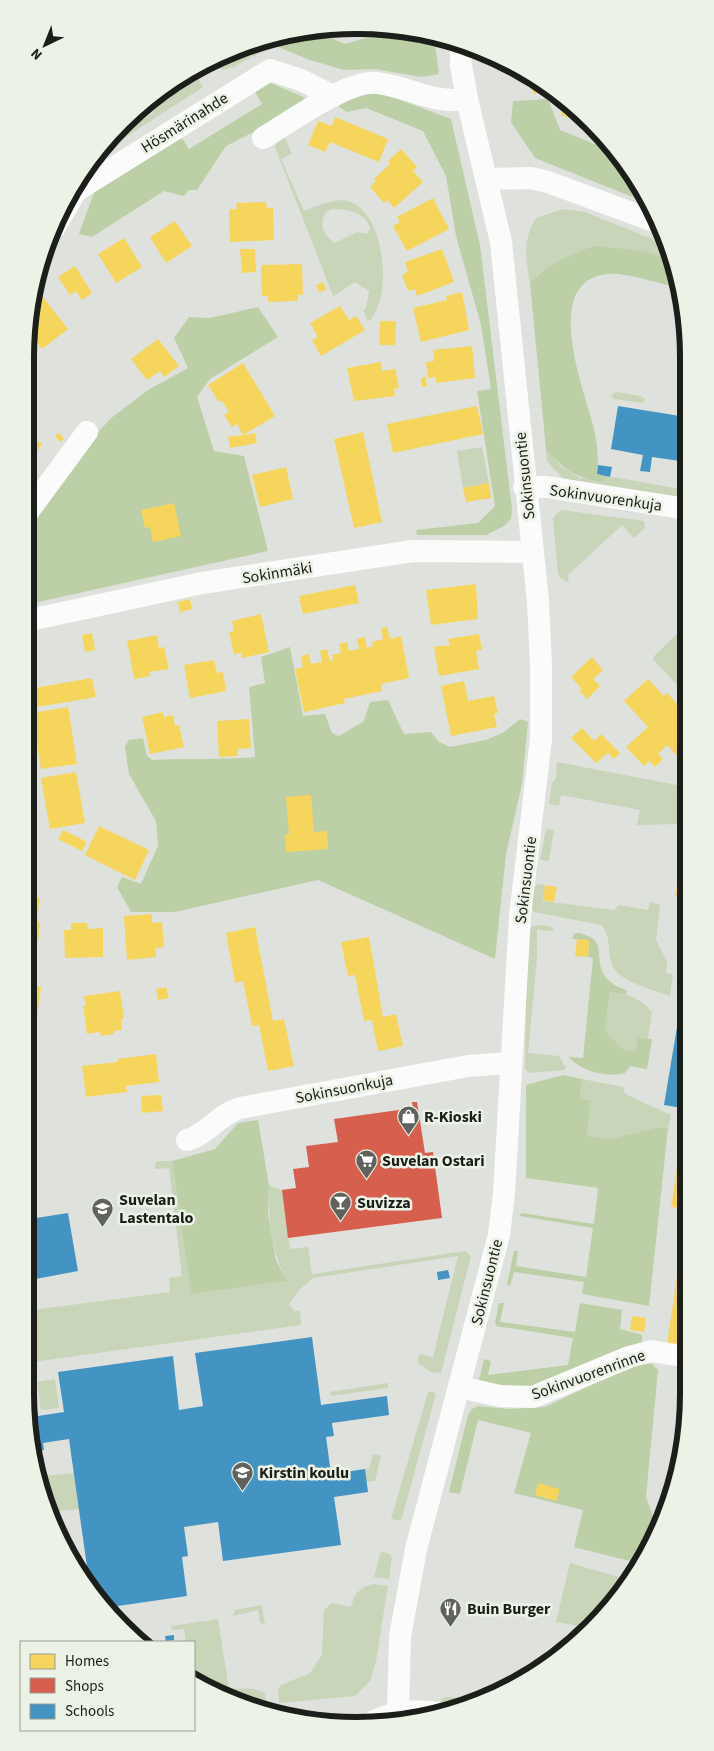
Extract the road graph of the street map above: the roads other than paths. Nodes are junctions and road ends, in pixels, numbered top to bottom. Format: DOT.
graph roads {
  1 [pos="461,51"];
  2 [pos="333,96"];
  3 [pos="467,99"];
  4 [pos="263,138"];
  5 [pos="486,179"];
  6 [pos="82,188"];
  7 [pos="650,220"];
  8 [pos="86,432"];
  9 [pos="524,486"];
  10 [pos="34,504"];
  11 [pos="680,508"];
  12 [pos="532,552"];
  13 [pos="34,619"];
  14 [pos="510,1063"];
  15 [pos="187,1140"];
  16 [pos="680,1356"];
  17 [pos="459,1387"];
  18 [pos="398,1711"];
  19 [pos="414,1712"];
  20 [pos="387,1716"];
  1 -- 3 [label="street, Sokinsuontie"];
  2 -- 3 [label="street"];
  2 -- 4 [label="street"];
  2 -- 6 [label="street, Hösmärinahde"];
  3 -- 5 [label="street, Sokinsuontie"];
  5 -- 7 [label="street"];
  5 -- 9 [label="street, Sokinsuontie"];
  8 -- 10 [label="street"];
  9 -- 11 [label="street, Sokinvuorenkuja"];
  9 -- 12 [label="street, Sokinsuontie"];
  12 -- 13 [label="street, Sokinmäki"];
  12 -- 14 [label="street, Sokinsuontie"];
  14 -- 15 [label="street, Sokinsuonkuja"];
  14 -- 17 [label="street, Sokinsuontie"];
  16 -- 17 [label="street, Sokinvuorenrinne"];
  17 -- 18 [label="street, Sokinsuontie"];
  18 -- 19 [label="street"];
  18 -- 20 [label="street"];
}
